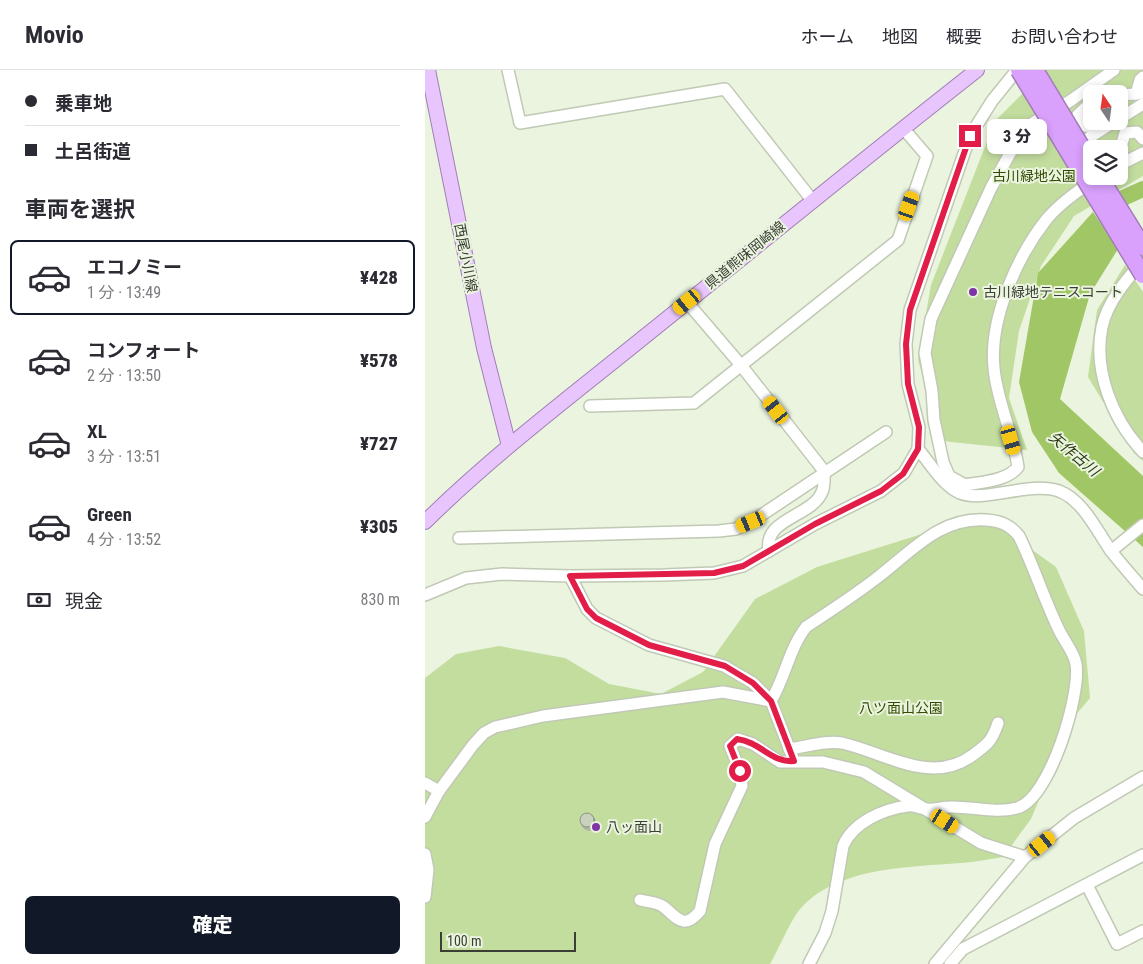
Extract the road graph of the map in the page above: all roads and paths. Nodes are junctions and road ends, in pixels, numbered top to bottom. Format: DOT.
graph roads {
  1 [pos="428,70"];
  2 [pos="508,70"];
  3 [pos="977,70"];
  4 [pos="1018,70"];
  5 [pos="1035,70"];
  6 [pos="1114,70"];
  7 [pos="1143,77"];
  8 [pos="1140,93"];
  9 [pos="1075,98"];
  10 [pos="1143,104"];
  11 [pos="429,105"];
  12 [pos="1083,106"];
  13 [pos="1128,112"];
  14 [pos="903,128"];
  15 [pos="1143,139"];
  16 [pos="1123,140"];
  17 [pos="1083,150"];
  18 [pos="1143,153"];
  19 [pos="1128,160"];
  20 [pos="1087,185"];
  21 [pos="1105,185"];
  22 [pos="812,200"];
  23 [pos="1143,247"];
  24 [pos="1143,262"];
  25 [pos="1143,275"];
  26 [pos="687,302"];
  27 [pos="740,364"];
  28 [pos="590,406"];
  29 [pos="886,432"];
  30 [pos="509,446"];
  31 [pos="918,449"];
  32 [pos="1143,452"];
  33 [pos="932,465"];
  34 [pos="824,472"];
  35 [pos="903,474"];
  36 [pos="962,489"];
  37 [pos="425,522"];
  38 [pos="1143,525"];
  39 [pos="459,538"];
  40 [pos="769,551"];
  41 [pos="1111,551"];
  42 [pos="570,576"];
  43 [pos="1143,589"];
  44 [pos="425,595"];
  45 [pos="771,701"];
  46 [pos="998,723"];
  47 [pos="789,749"];
  48 [pos="794,761"];
  49 [pos="1143,777"];
  50 [pos="425,783"];
  51 [pos="439,791"];
  52 [pos="928,810"];
  53 [pos="425,817"];
  54 [pos="425,854"];
  55 [pos="1143,855"];
  56 [pos="1025,857"];
  57 [pos="1087,885"];
  58 [pos="425,897"];
  59 [pos="640,900"];
  60 [pos="1143,931"];
  61 [pos="809,964"];
  62 [pos="935,964"];
  63 [pos="949,964"];
  1 -- 11 [label="main road, 西尾小川線"];
  2 -- 22 [label="street"];
  3 -- 14 [label="main road, 県道熊味岡崎線"];
  4 -- 25 [label="highway, bridge"];
  4 -- 31 [label="street"];
  5 -- 17 [label="highway, bridge"];
  6 -- 9 [label="street"];
  7 -- 8 [label="street"];
  9 -- 12 [label="street"];
  9 -- 36 [label="street"];
  10 -- 13 [label="street"];
  11 -- 30 [label="main road, 西尾小川線"];
  14 -- 22 [label="main road, 県道熊味岡崎線"];
  14 -- 27 [label="street"];
  15 -- 16 [label="street"];
  18 -- 19 [label="street"];
  20 -- 36 [label="street"];
  21 -- 23 [label="highway, bridge"];
  22 -- 26 [label="main road, 県道熊味岡崎線"];
  24 -- 32 [label="street"];
  26 -- 27 [label="street"];
  26 -- 30 [label="main road, 県道熊味岡崎線"];
  27 -- 28 [label="street"];
  27 -- 34 [label="street"];
  29 -- 34 [label="street"];
  30 -- 37 [label="main road, 県道熊味岡崎線"];
  31 -- 33 [label="street"];
  31 -- 35 [label="street"];
  33 -- 35 [label="street"];
  33 -- 36 [label="street"];
  34 -- 39 [label="street"];
  34 -- 40 [label="street"];
  35 -- 40 [label="street"];
  36 -- 41 [label="street"];
  38 -- 41 [label="street"];
  40 -- 42 [label="street"];
  41 -- 43 [label="street"];
  42 -- 44 [label="street"];
  42 -- 45 [label="street"];
  45 -- 47 [label="street"];
  45 -- 51 [label="street"];
  45 -- 52 [label="street"];
  46 -- 47 [label="street"];
  47 -- 48 [label="street"];
  48 -- 52 [label="street"];
  48 -- 59 [label="street"];
  49 -- 56 [label="street"];
  50 -- 51 [label="street"];
  51 -- 53 [label="street"];
  52 -- 56 [label="street"];
  52 -- 61 [label="street"];
  54 -- 58 [label="street"];
  55 -- 57 [label="street"];
  56 -- 62 [label="street"];
  57 -- 60 [label="street"];
  57 -- 63 [label="street"];
}
